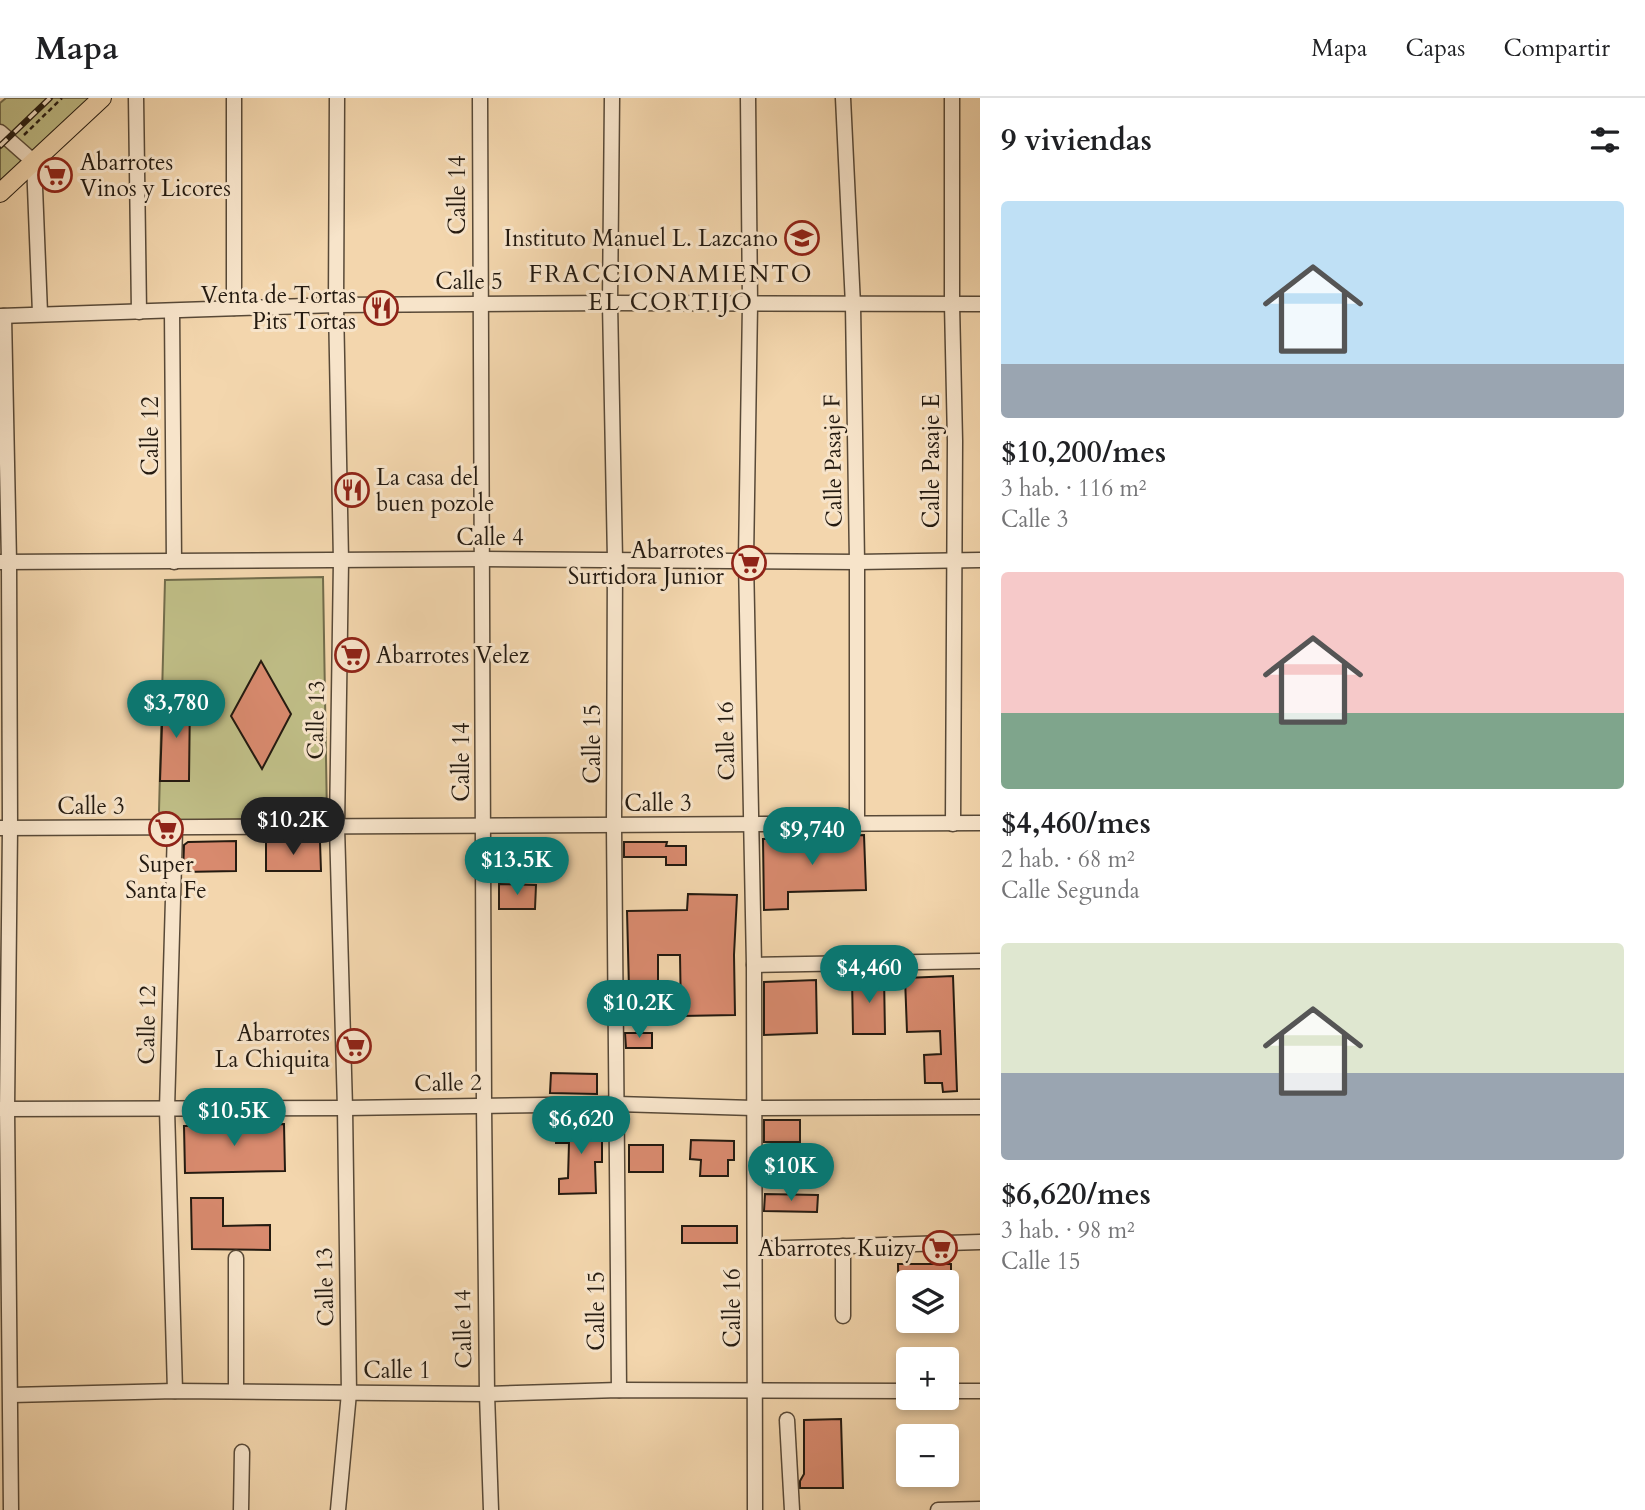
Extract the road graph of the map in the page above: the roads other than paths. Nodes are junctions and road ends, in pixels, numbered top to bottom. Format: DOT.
graph roads {
  1 [pos="102,98"];
  2 [pos="136,98"];
  3 [pos="234,98"];
  4 [pos="337,98"];
  5 [pos="480,98"];
  6 [pos="612,98"];
  7 [pos="748,98"];
  8 [pos="843,98"];
  9 [pos="952,98"];
  10 [pos="0,132"];
  11 [pos="34,162"];
  12 [pos="0,193"];
  13 [pos="610,303"];
  14 [pos="750,303"];
  15 [pos="480,304"];
  16 [pos="952,304"];
  17 [pos="980,304"];
  18 [pos="336,305"];
  19 [pos="853,305"];
  20 [pos="234,309"];
  21 [pos="173,311"];
  22 [pos="139,312"];
  23 [pos="40,313"];
  24 [pos="2,316"];
  25 [pos="483,559"];
  26 [pos="954,559"];
  27 [pos="615,560"];
  28 [pos="746,560"];
  29 [pos="980,560"];
  30 [pos="341,561"];
  31 [pos="4,562"];
  32 [pos="174,562"];
  33 [pos="857,562"];
  34 [pos="980,823"];
  35 [pos="857,824"];
  36 [pos="953,824"];
  37 [pos="750,825"];
  38 [pos="614,826"];
  39 [pos="337,827"];
  40 [pos="484,827"];
  41 [pos="5,828"];
  42 [pos="175,829"];
  43 [pos="980,961"];
  44 [pos="754,965"];
  45 [pos="617,1104"];
  46 [pos="484,1105"];
  47 [pos="980,1107"];
  48 [pos="345,1108"];
  49 [pos="753,1108"];
  50 [pos="3,1109"];
  51 [pos="167,1109"];
  52 [pos="4,1217"];
  53 [pos="980,1242"];
  54 [pos="843,1246"];
  55 [pos="755,1249"];
  56 [pos="236,1258"];
  57 [pos="843,1315"];
  58 [pos="5,1316"];
  59 [pos="755,1389"];
  60 [pos="236,1390"];
  61 [pos="619,1390"];
  62 [pos="175,1391"];
  63 [pos="896,1391"];
  64 [pos="959,1391"];
  65 [pos="980,1391"];
  66 [pos="349,1393"];
  67 [pos="487,1394"];
  68 [pos="11,1395"];
  69 [pos="4,1416"];
  70 [pos="787,1420"];
  71 [pos="242,1452"];
  72 [pos="980,1509"];
  73 [pos="11,1510"];
  74 [pos="241,1510"];
  75 [pos="338,1510"];
  76 [pos="491,1510"];
  77 [pos="755,1510"];
  78 [pos="792,1510"];
  79 [pos="937,1510"];
  1 -- 11 [label="main road"];
  2 -- 22 [label="street"];
  3 -- 20 [label="street"];
  4 -- 18 [label="street, Calle 13"];
  5 -- 15 [label="street, Calle 14"];
  6 -- 13 [label="street, Calle 15"];
  7 -- 14 [label="street, Calle 16"];
  8 -- 19 [label="street, Calle Pasaje F"];
  9 -- 16 [label="street, Calle Pasaje E"];
  10 -- 11 [label="street"];
  11 -- 12 [label="main road"];
  11 -- 23 [label="street"];
  13 -- 14 [label="street, Calle 5"];
  13 -- 15 [label="street, Calle 5"];
  13 -- 27 [label="street, Calle 15"];
  14 -- 19 [label="street, Calle 5"];
  14 -- 28 [label="street, Calle 16"];
  15 -- 18 [label="street, Calle 5"];
  15 -- 25 [label="street, Calle 14"];
  16 -- 17 [label="street, Calle 5"];
  16 -- 19 [label="street, Calle 5"];
  16 -- 26 [label="street, Calle Pasaje E"];
  18 -- 20 [label="street, Calle 5"];
  18 -- 30 [label="street, Calle 13"];
  19 -- 33 [label="street, Calle Pasaje F"];
  20 -- 21 [label="street, Calle 5"];
  21 -- 22 [label="street, Calle 5"];
  21 -- 32 [label="street, Calle 12"];
  22 -- 23 [label="street, Calle 5"];
  23 -- 24 [label="street, Calle 5"];
  24 -- 31 [label="street"];
  25 -- 27 [label="street, Calle 4"];
  25 -- 30 [label="street, Calle 4"];
  25 -- 40 [label="street, Calle 14"];
  26 -- 29 [label="street, Calle 4"];
  26 -- 33 [label="street, Calle 4"];
  26 -- 36 [label="street, Calle Pasaje E"];
  27 -- 28 [label="street, Calle 4"];
  27 -- 38 [label="street, Calle 15"];
  28 -- 33 [label="street, Calle 4"];
  28 -- 37 [label="street, Calle 16"];
  30 -- 32 [label="street, Calle 4"];
  30 -- 39 [label="street, Calle 13"];
  31 -- 32 [label="street, Calle 4"];
  31 -- 41 [label="street"];
  33 -- 35 [label="street, Calle Pasaje F"];
  34 -- 36 [label="street, Calle 3"];
  35 -- 36 [label="street, Calle 3"];
  35 -- 37 [label="street, Calle 3"];
  37 -- 38 [label="street, Calle 3"];
  37 -- 44 [label="street, Calle 16"];
  38 -- 40 [label="street, Calle 3"];
  38 -- 45 [label="street, Calle 15"];
  39 -- 40 [label="street, Calle 3"];
  39 -- 42 [label="street, Calle 3"];
  39 -- 48 [label="street, Calle 13"];
  40 -- 46 [label="street, Calle 14"];
  41 -- 42 [label="street, Calle 3"];
  41 -- 50 [label="street"];
  42 -- 51 [label="street, Calle 12"];
  43 -- 44 [label="street"];
  44 -- 49 [label="street, Calle 16"];
  45 -- 46 [label="street, Calle 2"];
  45 -- 49 [label="street, Calle 2"];
  45 -- 61 [label="street, Calle 15"];
  46 -- 48 [label="street, Calle 2"];
  46 -- 67 [label="street, Calle 14"];
  47 -- 49 [label="street, Calle 2"];
  48 -- 51 [label="street, Calle 2"];
  48 -- 66 [label="street, Calle 13"];
  49 -- 55 [label="street, Calle 16"];
  50 -- 51 [label="street, Calle 2"];
  50 -- 52 [label="street"];
  51 -- 62 [label="street, Calle 12"];
  52 -- 58 [label="street"];
  53 -- 54 [label="street"];
  54 -- 55 [label="street"];
  54 -- 57 [label="street"];
  55 -- 59 [label="street, Calle 16"];
  56 -- 60 [label="street"];
  58 -- 68 [label="street"];
  59 -- 61 [label="street, Calle 1"];
  59 -- 63 [label="street, Calle 1"];
  59 -- 77 [label="street, Calle 16"];
  60 -- 62 [label="street, Calle 1"];
  60 -- 66 [label="street, Calle 1"];
  61 -- 67 [label="street, Calle 1"];
  62 -- 68 [label="street, Calle 1"];
  64 -- 65 [label="street"];
  66 -- 67 [label="street, Calle 1"];
  66 -- 75 [label="street, Calle 13"];
  67 -- 76 [label="street, Calle 14"];
  68 -- 69 [label="street"];
  69 -- 73 [label="street"];
  70 -- 78 [label="street"];
  71 -- 74 [label="street"];
  72 -- 79 [label="street"];
}
